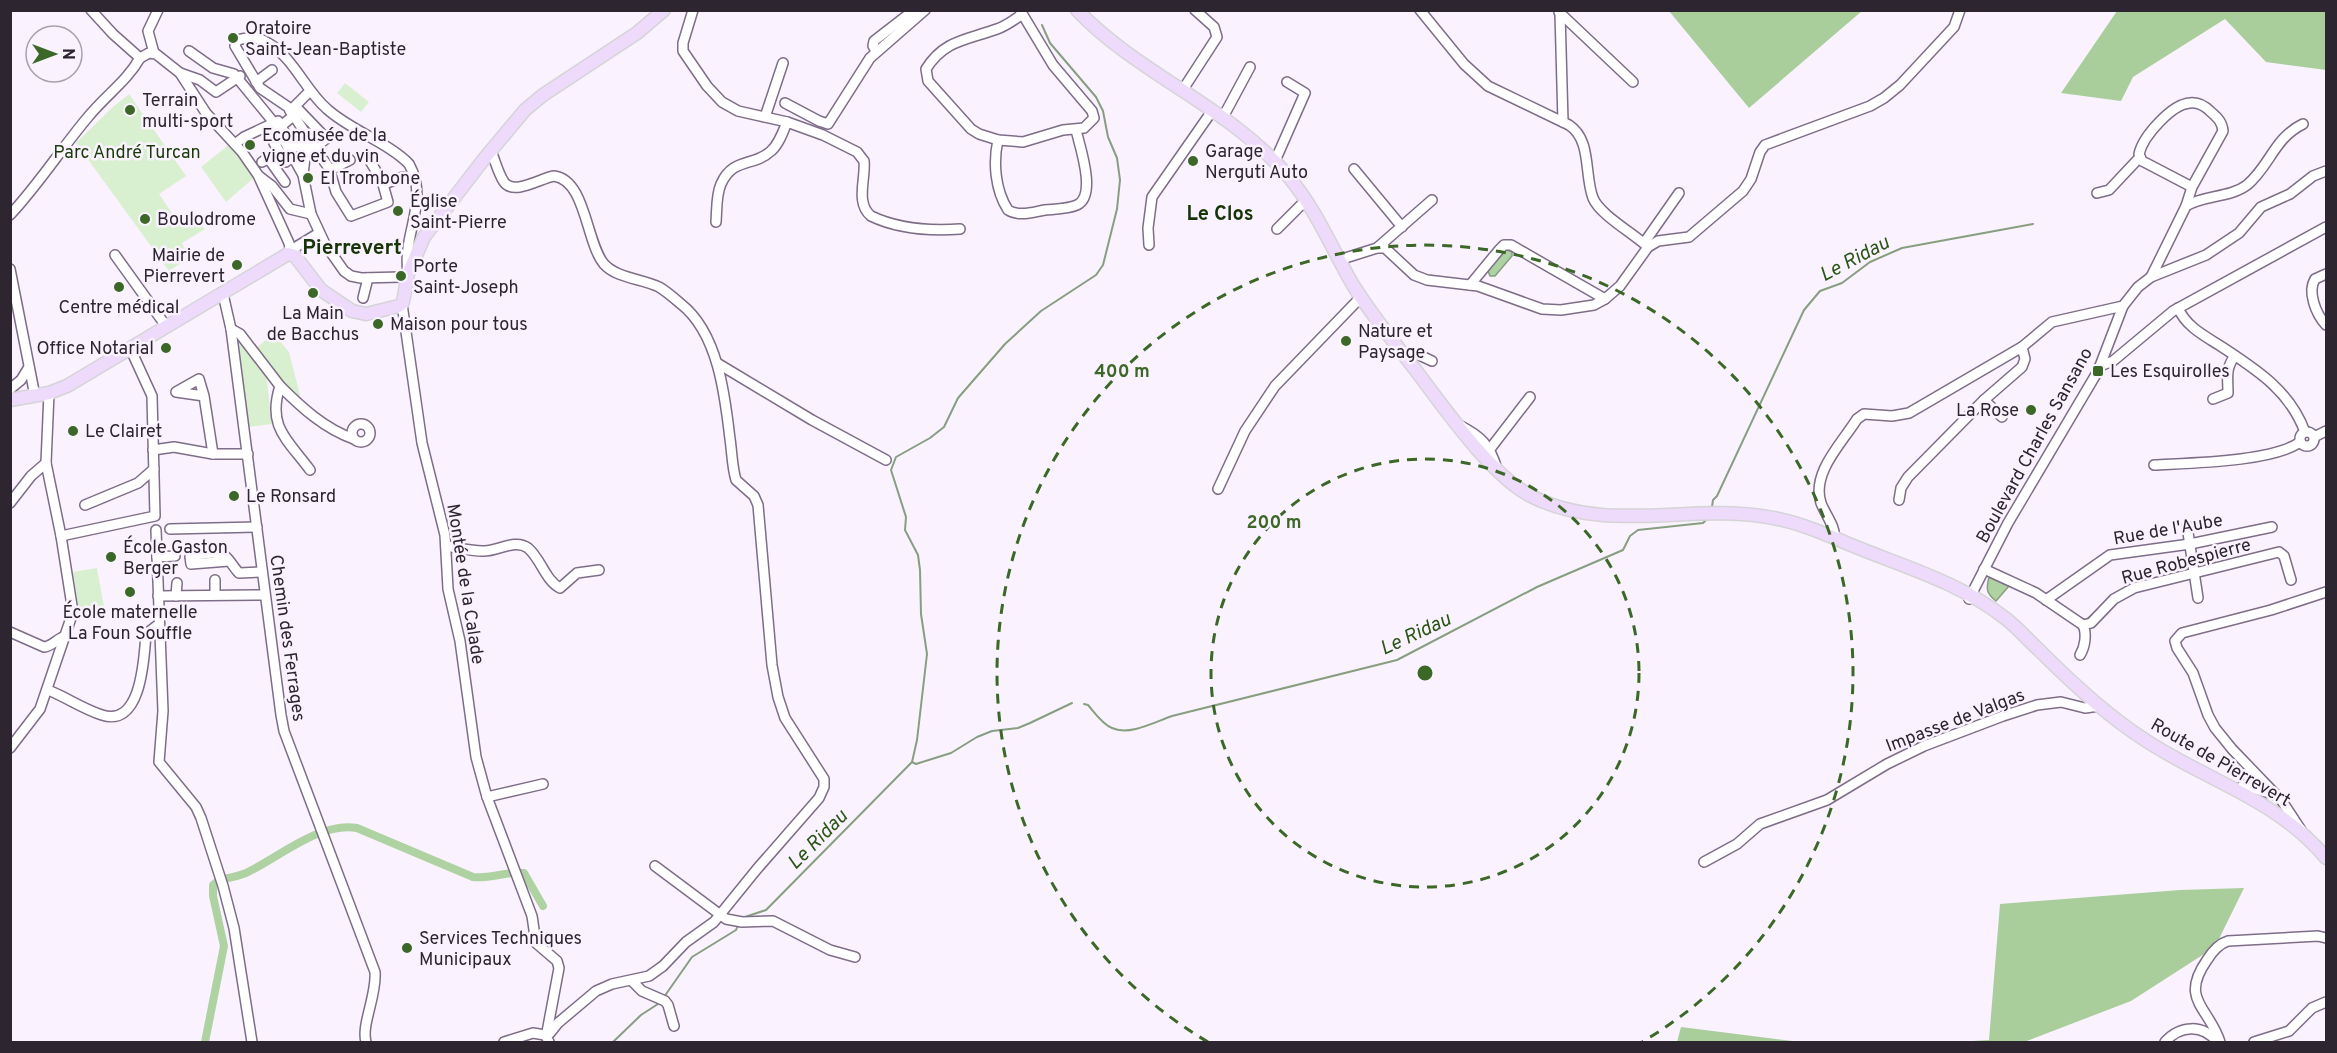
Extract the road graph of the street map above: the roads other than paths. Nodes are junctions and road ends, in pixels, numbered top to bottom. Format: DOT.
graph roads {
  1 [pos="91,10"];
  2 [pos="158,10"];
  3 [pos="664,10"];
  4 [pos="693,10"];
  5 [pos="914,10"];
  6 [pos="925,10"];
  7 [pos="1077,10"];
  8 [pos="1195,10"];
  9 [pos="1420,10"];
  10 [pos="1960,10"];
  11 [pos="1559,12"];
  12 [pos="1021,13"];
  13 [pos="189,51"];
  14 [pos="876,51"];
  15 [pos="154,53"];
  16 [pos="140,58"];
  17 [pos="783,63"];
  18 [pos="1250,67"];
  19 [pos="272,70"];
  20 [pos="180,73"];
  21 [pos="239,77"];
  22 [pos="256,82"];
  23 [pos="1287,82"];
  24 [pos="1634,82"];
  25 [pos="1182,91"];
  26 [pos="310,92"];
  27 [pos="785,103"];
  28 [pos="292,110"];
  29 [pos="1212,111"];
  30 [pos="765,117"];
  31 [pos="1222,119"];
  32 [pos="787,122"];
  33 [pos="1563,122"];
  34 [pos="275,124"];
  35 [pos="2303,124"];
  36 [pos="1076,130"];
  37 [pos="330,136"];
  38 [pos="283,138"];
  39 [pos="998,140"];
  40 [pos="235,144"];
  41 [pos="311,147"];
  42 [pos="491,151"];
  43 [pos="305,155"];
  44 [pos="294,156"];
  45 [pos="2140,157"];
  46 [pos="350,160"];
  47 [pos="370,161"];
  48 [pos="1275,161"];
  49 [pos="286,162"];
  50 [pos="257,167"];
  51 [pos="276,168"];
  52 [pos="1354,169"];
  53 [pos="330,170"];
  54 [pos="2326,171"];
  55 [pos="303,175"];
  56 [pos="403,177"];
  57 [pos="285,182"];
  58 [pos="384,184"];
  59 [pos="2192,188"];
  60 [pos="1679,193"];
  61 [pos="2097,193"];
  62 [pos="1306,200"];
  63 [pos="1432,200"];
  64 [pos="2186,206"];
  65 [pos="310,214"];
  66 [pos="10,215"];
  67 [pos="716,222"];
  68 [pos="1402,227"];
  69 [pos="2326,227"];
  70 [pos="960,229"];
  71 [pos="1277,229"];
  72 [pos="319,233"];
  73 [pos="1149,244"];
  74 [pos="1646,245"];
  75 [pos="1377,248"];
  76 [pos="291,252"];
  77 [pos="115,255"];
  78 [pos="1339,260"];
  79 [pos="10,269"];
  80 [pos="2326,274"];
  81 [pos="405,276"];
  82 [pos="2151,277"];
  83 [pos="368,278"];
  84 [pos="1470,285"];
  85 [pos="223,294"];
  86 [pos="1361,297"];
  87 [pos="363,298"];
  88 [pos="1605,299"];
  89 [pos="402,304"];
  90 [pos="2123,306"];
  91 [pos="2178,308"];
  92 [pos="2326,325"];
  93 [pos="166,326"];
  94 [pos="231,329"];
  95 [pos="2022,347"];
  96 [pos="130,348"];
  97 [pos="2235,356"];
  98 [pos="1406,358"];
  99 [pos="1432,362"];
  100 [pos="717,363"];
  101 [pos="2100,366"];
  102 [pos="29,367"];
  103 [pos="280,387"];
  104 [pos="10,389"];
  105 [pos="50,393"];
  106 [pos="35,396"];
  107 [pos="204,396"];
  108 [pos="1530,397"];
  109 [pos="2213,399"];
  110 [pos="10,400"];
  111 [pos="1984,400"];
  112 [pos="2002,417"];
  113 [pos="1459,425"];
  114 [pos="2326,430"];
  115 [pos="2305,432"];
  116 [pos="2314,437"];
  117 [pos="354,439"];
  118 [pos="2300,442"];
  119 [pos="153,450"];
  120 [pos="1490,450"];
  121 [pos="213,454"];
  122 [pos="248,454"];
  123 [pos="886,460"];
  124 [pos="46,463"];
  125 [pos="2154,465"];
  126 [pos="154,469"];
  127 [pos="310,470"];
  128 [pos="1498,471"];
  129 [pos="1218,489"];
  130 [pos="1899,500"];
  131 [pos="10,503"];
  132 [pos="85,505"];
  133 [pos="2187,526"];
  134 [pos="257,527"];
  135 [pos="2272,527"];
  136 [pos="170,529"];
  137 [pos="156,530"];
  138 [pos="61,536"];
  139 [pos="1834,537"];
  140 [pos="2190,544"];
  141 [pos="446,546"];
  142 [pos="1860,549"];
  143 [pos="157,556"];
  144 [pos="176,556"];
  145 [pos="206,558"];
  146 [pos="1984,569"];
  147 [pos="599,570"];
  148 [pos="262,572"];
  149 [pos="2194,572"];
  150 [pos="215,580"];
  151 [pos="2291,580"];
  152 [pos="177,583"];
  153 [pos="2326,592"];
  154 [pos="265,595"];
  155 [pos="158,596"];
  156 [pos="176,596"];
  157 [pos="215,596"];
  158 [pos="2198,598"];
  159 [pos="2046,600"];
  160 [pos="1973,601"];
  161 [pos="159,624"];
  162 [pos="2083,625"];
  163 [pos="10,632"];
  164 [pos="66,636"];
  165 [pos="2080,655"];
  166 [pos="48,690"];
  167 [pos="2099,706"];
  168 [pos="10,748"];
  169 [pos="2247,765"];
  170 [pos="543,784"];
  171 [pos="2242,788"];
  172 [pos="2276,796"];
  173 [pos="487,797"];
  174 [pos="2301,831"];
  175 [pos="2326,858"];
  176 [pos="1704,862"];
  177 [pos="655,866"];
  178 [pos="720,917"];
  179 [pos="2326,938"];
  180 [pos="855,957"];
  181 [pos="632,981"];
  182 [pos="2326,1002"];
  183 [pos="674,1026"];
  184 [pos="548,1036"];
  185 [pos="362,1041"];
  186 [pos="252,1042"];
  187 [pos="504,1042"];
  188 [pos="2165,1042"];
  189 [pos="2220,1042"];
  190 [pos="2254,1042"];
  1 -- 16 [label="street"];
  2 -- 15 [label="street"];
  3 -- 42 [label="main road"];
  4 -- 30 [label="street"];
  5 -- 14 [label="street"];
  6 -- 14 [label="street"];
  7 -- 25 [label="main road"];
  8 -- 25 [label="street"];
  9 -- 33 [label="street"];
  10 -- 74 [label="street"];
  11 -- 24 [label="street"];
  11 -- 33 [label="street"];
  12 -- 36 [label="street"];
  12 -- 39 [label="street"];
  13 -- 21 [label="street"];
  14 -- 27 [label="street"];
  15 -- 16 [label="street"];
  15 -- 20 [label="street"];
  16 -- 66 [label="street"];
  17 -- 30 [label="street"];
  18 -- 31 [label="street"];
  19 -- 22 [label="street"];
  20 -- 21 [label="street"];
  20 -- 40 [label="street"];
  21 -- 34 [label="street"];
  22 -- 26 [label="street"];
  22 -- 28 [label="street"];
  23 -- 48 [label="street"];
  25 -- 29 [label="main road"];
  26 -- 28 [label="street"];
  26 -- 81 [label="street"];
  28 -- 34 [label="street"];
  28 -- 41 [label="street"];
  28 -- 41 [label="street"];
  28 -- 43 [label="street"];
  29 -- 31 [label="main road"];
  29 -- 73 [label="street"];
  30 -- 32 [label="street"];
  31 -- 48 [label="main road"];
  32 -- 67 [label="street"];
  32 -- 70 [label="street"];
  33 -- 74 [label="street"];
  34 -- 38 [label="street"];
  34 -- 40 [label="street"];
  35 -- 64 [label="street"];
  36 -- 39 [label="street"];
  36 -- 39 [label="street"];
  37 -- 41 [label="street"];
  38 -- 44 [label="street"];
  38 -- 49 [label="street"];
  40 -- 50 [label="street"];
  41 -- 43 [label="street"];
  41 -- 53 [label="street"];
  42 -- 81 [label="main road"];
  42 -- 100 [label="street"];
  43 -- 55 [label="street"];
  44 -- 49 [label="street"];
  44 -- 55 [label="street"];
  45 -- 59 [label="street"];
  45 -- 59 [label="street"];
  45 -- 61 [label="street"];
  46 -- 53 [label="street"];
  47 -- 58 [label="street"];
  48 -- 62 [label="main road"];
  49 -- 51 [label="street"];
  50 -- 51 [label="street"];
  50 -- 65 [label="street"];
  50 -- 76 [label="street"];
  51 -- 57 [label="street"];
  52 -- 68 [label="street"];
  53 -- 58 [label="street"];
  54 -- 82 [label="street"];
  55 -- 65 [label="street"];
  56 -- 58 [label="street"];
  59 -- 64 [label="street"];
  60 -- 74 [label="street"];
  62 -- 71 [label="street"];
  62 -- 78 [label="main road"];
  63 -- 68 [label="street"];
  64 -- 82 [label="street"];
  65 -- 72 [label="street"];
  68 -- 75 [label="street"];
  69 -- 91 [label="street"];
  72 -- 76 [label="street"];
  72 -- 83 [label="street"];
  74 -- 88 [label="street"];
  75 -- 78 [label="street"];
  75 -- 84 [label="street"];
  76 -- 85 [label="main road"];
  76 -- 89 [label="main road"];
  77 -- 93 [label="street"];
  78 -- 86 [label="main road"];
  79 -- 102 [label="street"];
  80 -- 92 [label="street"];
  81 -- 83 [label="street"];
  81 -- 89 [label="main road"];
  82 -- 90 [label="street"];
  83 -- 87 [label="street"];
  84 -- 88 [label="street"];
  84 -- 88 [label="street"];
  85 -- 93 [label="main road"];
  85 -- 94 [label="street, Chemin des Ferrages"];
  86 -- 98 [label="main road"];
  86 -- 129 [label="street"];
  89 -- 141 [label="street, Montée de la Calade"];
  90 -- 95 [label="street"];
  90 -- 101 [label="street, Boulevard Charles Sansano"];
  91 -- 97 [label="street"];
  91 -- 101 [label="street"];
  93 -- 96 [label="main road"];
  94 -- 103 [label="street"];
  94 -- 122 [label="street, Chemin des Ferrages"];
  95 -- 111 [label="street"];
  95 -- 139 [label="street"];
  96 -- 105 [label="main road"];
  96 -- 119 [label="street"];
  97 -- 109 [label="street"];
  97 -- 115 [label="street"];
  98 -- 99 [label="street"];
  98 -- 113 [label="main road"];
  100 -- 123 [label="street"];
  100 -- 178 [label="street"];
  101 -- 146 [label="street, Boulevard Charles Sansano"];
  102 -- 104 [label="street"];
  102 -- 106 [label="street"];
  103 -- 117 [label="street"];
  103 -- 127 [label="street"];
  105 -- 106 [label="main road"];
  105 -- 124 [label="street"];
  106 -- 110 [label="main road"];
  107 -- 121 [label="street"];
  108 -- 120 [label="street"];
  111 -- 112 [label="street"];
  111 -- 130 [label="street"];
  113 -- 120 [label="street"];
  113 -- 128 [label="main road"];
  114 -- 116 [label="street"];
  115 -- 116 [label="street"];
  115 -- 118 [label="street"];
  116 -- 118 [label="street"];
  118 -- 125 [label="street"];
  119 -- 121 [label="street"];
  119 -- 126 [label="street"];
  120 -- 128 [label="street"];
  121 -- 122 [label="street"];
  122 -- 134 [label="street, Chemin des Ferrages"];
  124 -- 131 [label="street"];
  124 -- 138 [label="street"];
  126 -- 132 [label="street"];
  126 -- 138 [label="street"];
  128 -- 139 [label="main road"];
  133 -- 140 [label="street"];
  134 -- 136 [label="street"];
  134 -- 148 [label="street, Chemin des Ferrages"];
  135 -- 140 [label="street, Rue de l'Aube"];
  137 -- 143 [label="street"];
  138 -- 164 [label="street"];
  139 -- 142 [label="main road"];
  140 -- 149 [label="street"];
  140 -- 159 [label="street, Rue de l'Aube"];
  141 -- 147 [label="street"];
  141 -- 173 [label="street, Montée de la Calade"];
  142 -- 160 [label="main road"];
  142 -- 160 [label="main road"];
  143 -- 144 [label="street"];
  143 -- 155 [label="street"];
  145 -- 148 [label="street"];
  146 -- 159 [label="street"];
  146 -- 160 [label="street, Boulevard Charles Sansano"];
  148 -- 154 [label="street, Chemin des Ferrages"];
  149 -- 151 [label="street, Rue Robespierre"];
  149 -- 158 [label="street"];
  149 -- 162 [label="street, Rue Robespierre"];
  150 -- 157 [label="street"];
  152 -- 156 [label="street"];
  153 -- 169 [label="street"];
  154 -- 157 [label="street"];
  154 -- 185 [label="street, Chemin des Ferrages"];
  155 -- 156 [label="street"];
  155 -- 161 [label="street"];
  156 -- 157 [label="street"];
  159 -- 162 [label="street"];
  160 -- 167 [label="main road, Route de Pierrevert"];
  161 -- 166 [label="street"];
  161 -- 186 [label="street"];
  162 -- 165 [label="street"];
  163 -- 164 [label="street"];
  164 -- 166 [label="street"];
  166 -- 168 [label="street"];
  167 -- 171 [label="main road, Route de Pierrevert"];
  167 -- 176 [label="street, Impasse de Valgas"];
  169 -- 171 [label="street"];
  169 -- 172 [label="street"];
  170 -- 173 [label="street"];
  171 -- 172 [label="street"];
  171 -- 174 [label="main road, Route de Pierrevert"];
  172 -- 174 [label="street"];
  173 -- 184 [label="street, Montée de la Calade"];
  174 -- 175 [label="main road, Route de Pierrevert"];
  177 -- 178 [label="street"];
  178 -- 180 [label="street"];
  178 -- 181 [label="street"];
  179 -- 189 [label="street"];
  181 -- 183 [label="street"];
  181 -- 184 [label="street"];
  182 -- 190 [label="street"];
  184 -- 187 [label="street"];
  188 -- 189 [label="street"];
}
